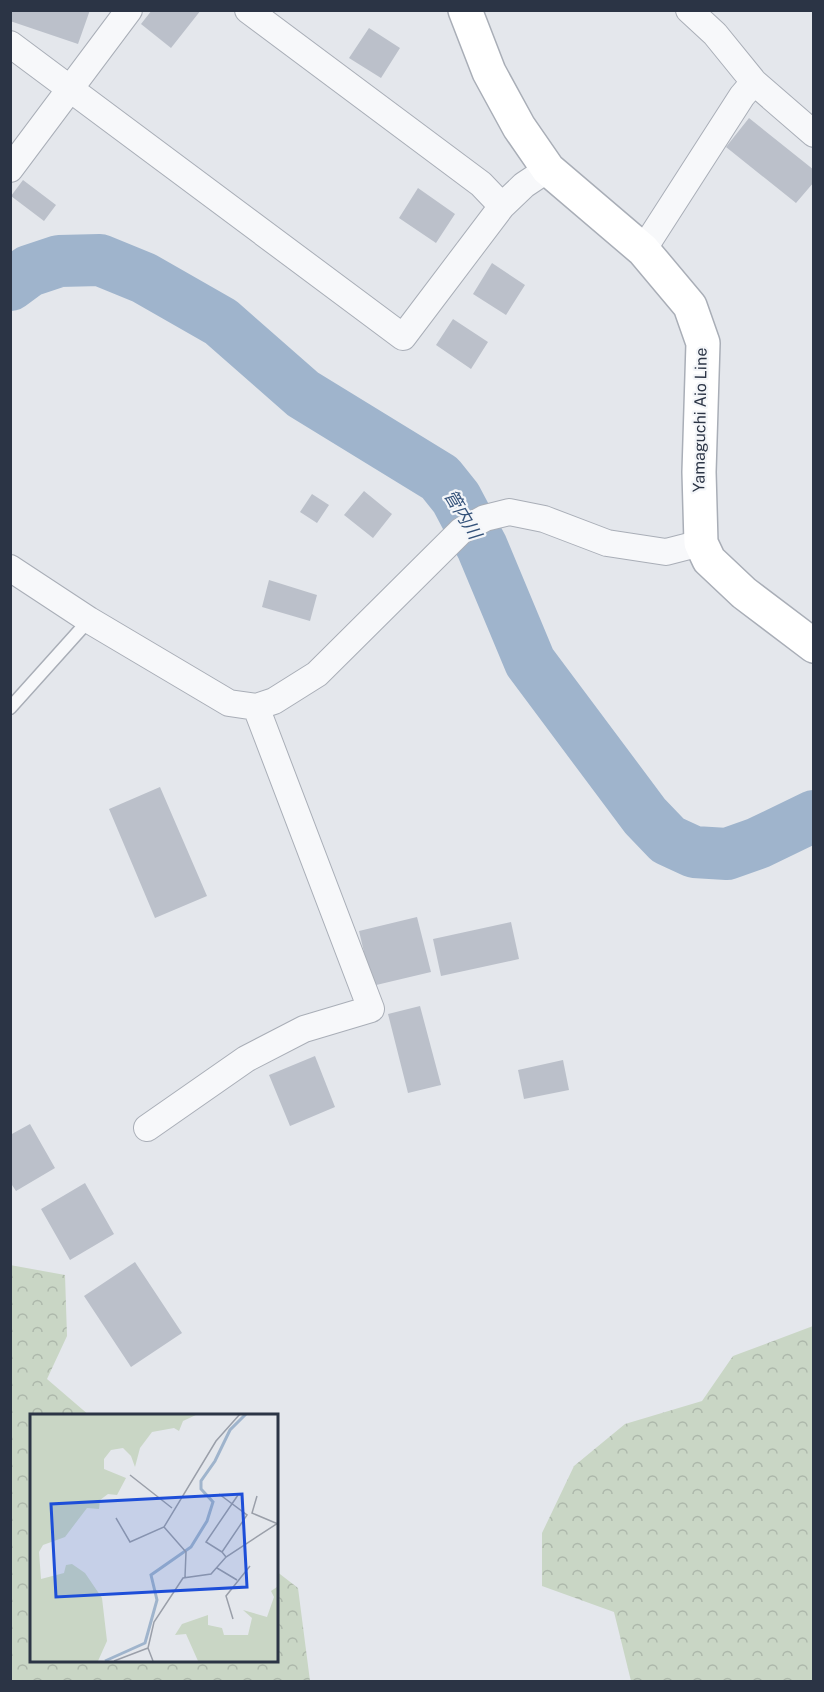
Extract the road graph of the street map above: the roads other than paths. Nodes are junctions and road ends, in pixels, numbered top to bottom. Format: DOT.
graph roads {
  1 [pos="129,10"];
  2 [pos="248,10"];
  3 [pos="465,10"];
  4 [pos="689,10"];
  5 [pos="10,44"];
  6 [pos="754,82"];
  7 [pos="70,87"];
  8 [pos="813,134"];
  9 [pos="10,169"];
  10 [pos="548,169"];
  11 [pos="502,206"];
  12 [pos="643,250"];
  13 [pos="701,543"];
  14 [pos="10,568"];
  15 [pos="89,620"];
  16 [pos="813,646"];
  17 [pos="256,706"];
  18 [pos="10,708"];
  19 [pos="147,1128"];
  1 -- 7 [label="street"];
  2 -- 11 [label="street"];
  3 -- 10 [label="main road, Yamaguchi Aio Line"];
  4 -- 6 [label="street"];
  5 -- 7 [label="street"];
  6 -- 8 [label="street"];
  6 -- 12 [label="street"];
  7 -- 9 [label="street"];
  7 -- 11 [label="street"];
  10 -- 11 [label="street"];
  10 -- 12 [label="main road, Yamaguchi Aio Line"];
  12 -- 13 [label="main road, Yamaguchi Aio Line"];
  13 -- 16 [label="main road"];
  13 -- 17 [label="street"];
  14 -- 15 [label="street"];
  15 -- 17 [label="street"];
  15 -- 18 [label="lane"];
  17 -- 19 [label="street"];
}
